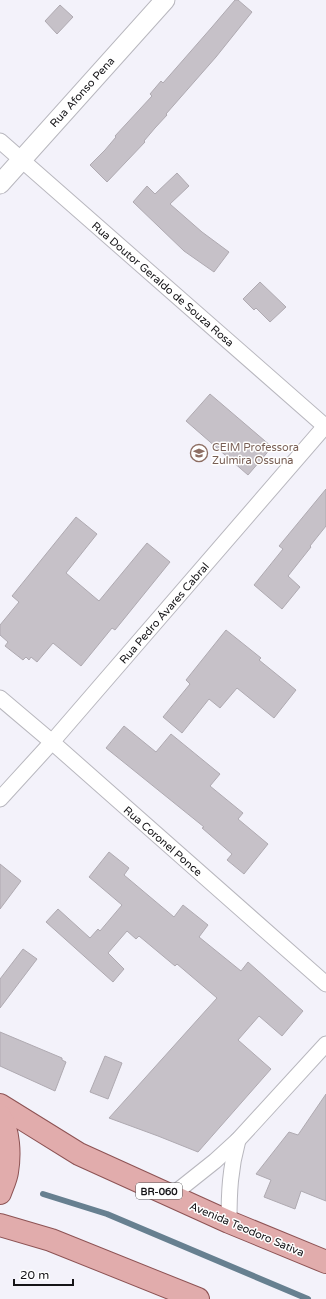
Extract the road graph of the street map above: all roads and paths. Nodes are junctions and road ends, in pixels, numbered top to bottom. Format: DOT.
graph roads {
  1 [pos="165,0"];
  2 [pos="0,141"];
  3 [pos="22,160"];
  4 [pos="0,184"];
  5 [pos="326,426"];
  6 [pos="0,698"];
  7 [pos="52,742"];
  8 [pos="0,799"];
  9 [pos="326,984"];
  10 [pos="326,1044"];
  11 [pos="0,1105"];
  12 [pos="0,1116"];
  13 [pos="238,1140"];
  14 [pos="0,1193"];
  15 [pos="171,1196"];
  16 [pos="229,1222"];
  17 [pos="0,1225"];
  18 [pos="326,1262"];
  19 [pos="198,1299"];
  1 -- 3 [label="street, Rua Afonso Pena"];
  2 -- 3 [label="street, Rua Doutor Geraldo de Souza Rosa"];
  3 -- 4 [label="street, Rua Afonso Pena"];
  3 -- 5 [label="street, Rua Doutor Geraldo de Souza Rosa"];
  5 -- 7 [label="street, Rua Pedro Ávares Cabral"];
  6 -- 7 [label="street, Rua Coronel Ponce"];
  7 -- 8 [label="street, Rua Pedro Ávares Cabral"];
  7 -- 9 [label="street, Rua Coronel Ponce"];
  10 -- 13 [label="street"];
  11 -- 15 [label="main road, Avenida Teodoro Sativa / BR-060"];
  12 -- 14 [label="main road"];
  13 -- 15 [label="street"];
  13 -- 16 [label="street"];
  15 -- 16 [label="main road, Avenida Teodoro Sativa / BR-060"];
  16 -- 18 [label="main road, Avenida Teodoro Sativa / BR-060"];
  17 -- 19 [label="main road"];
}
